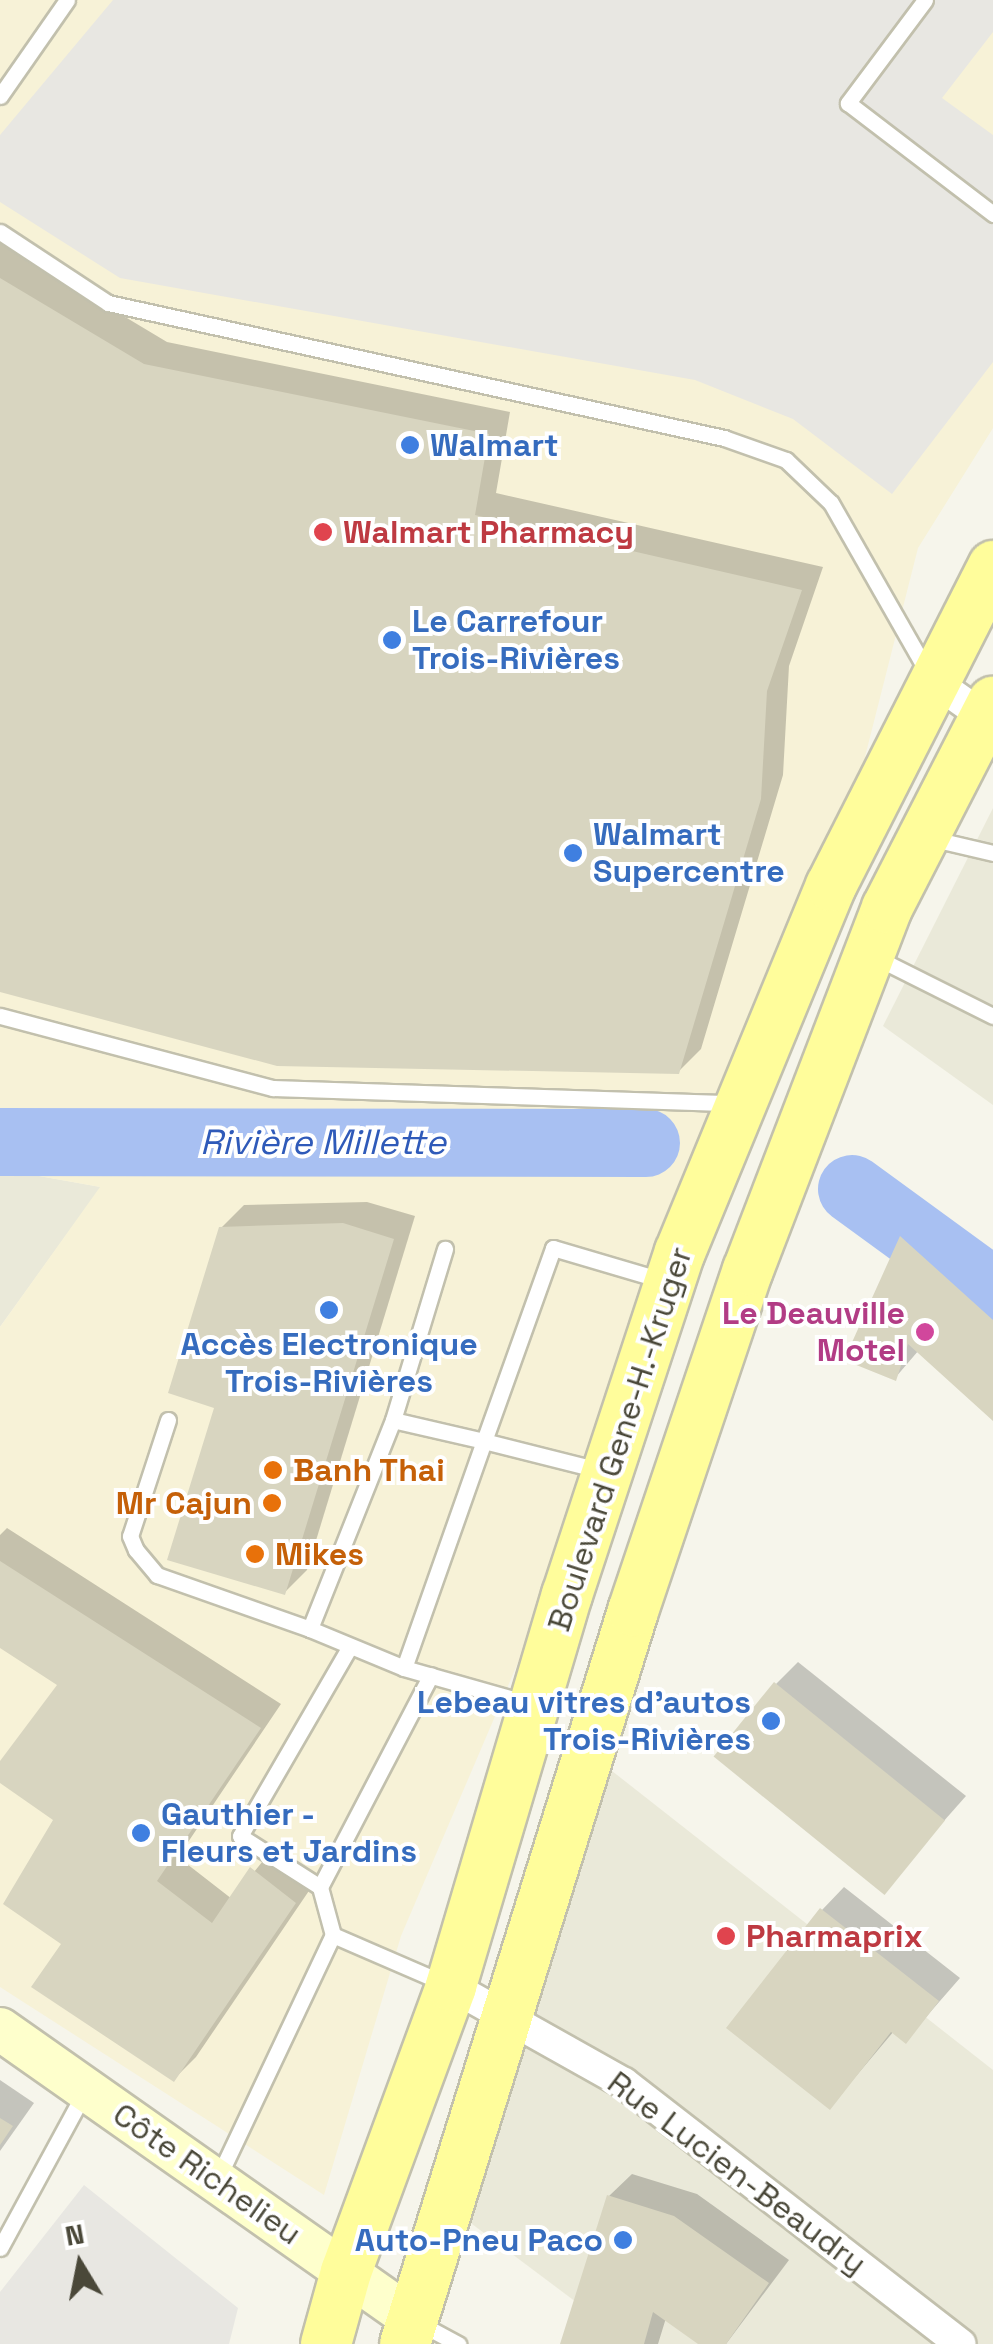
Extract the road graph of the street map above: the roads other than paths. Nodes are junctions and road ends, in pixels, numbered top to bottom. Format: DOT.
graph roads {
  1 [pos="67,0"];
  2 [pos="925,0"];
  3 [pos="0,96"];
  4 [pos="993,214"];
  5 [pos="0,232"];
  6 [pos="993,566"];
  7 [pos="931,679"];
  8 [pos="990,714"];
  9 [pos="924,836"];
  10 [pos="993,853"];
  11 [pos="870,955"];
  12 [pos="0,1016"];
  13 [pos="993,1016"];
  14 [pos="741,1104"];
  15 [pos="445,1249"];
  16 [pos="670,1283"];
  17 [pos="168,1420"];
  18 [pos="393,1420"];
  19 [pos="484,1441"];
  20 [pos="607,1472"];
  21 [pos="310,1629"];
  22 [pos="348,1648"];
  23 [pos="404,1668"];
  24 [pos="431,1675"];
  25 [pos="534,1704"];
  26 [pos="320,1886"];
  27 [pos="333,1934"];
  28 [pos="451,1986"];
  29 [pos="507,2019"];
  30 [pos="0,2029"];
  31 [pos="86,2089"];
  32 [pos="217,2180"];
  33 [pos="0,2248"];
  34 [pos="346,2272"];
  35 [pos="410,2332"];
  36 [pos="326,2344"];
  37 [pos="458,2344"];
  38 [pos="962,2344"];
  1 -- 3 [label="lane"];
  2 -- 4 [label="lane"];
  5 -- 7 [label="lane"];
  6 -- 7 [label="main road, Boulevard Gene-H.-Kruger"];
  7 -- 8 [label="street"];
  7 -- 14 [label="main road, Boulevard Gene-H.-Kruger"];
  8 -- 9 [label="main road, Boulevard Gene-H.-Kruger"];
  9 -- 10 [label="lane"];
  9 -- 11 [label="main road, Boulevard Gene-H.-Kruger"];
  11 -- 13 [label="lane"];
  11 -- 29 [label="main road, Boulevard Gene-H.-Kruger"];
  12 -- 14 [label="lane"];
  14 -- 16 [label="main road, Boulevard Gene-H.-Kruger"];
  15 -- 18 [label="lane"];
  16 -- 19 [label="lane"];
  16 -- 20 [label="main road, Boulevard Gene-H.-Kruger"];
  17 -- 21 [label="lane"];
  18 -- 19 [label="lane"];
  18 -- 21 [label="lane"];
  19 -- 20 [label="lane"];
  19 -- 23 [label="lane"];
  20 -- 25 [label="main road, Boulevard Gene-H.-Kruger"];
  21 -- 22 [label="lane"];
  22 -- 23 [label="lane"];
  22 -- 26 [label="lane"];
  23 -- 24 [label="lane"];
  24 -- 25 [label="lane"];
  24 -- 26 [label="lane"];
  25 -- 28 [label="main road, Boulevard Gene-H.-Kruger"];
  26 -- 27 [label="lane"];
  27 -- 28 [label="lane"];
  27 -- 32 [label="lane"];
  28 -- 29 [label="street, Rue Lucien-Beaudry"];
  28 -- 34 [label="main road, Boulevard Gene-H.-Kruger"];
  29 -- 35 [label="main road, Boulevard Gene-H.-Kruger"];
  29 -- 38 [label="street, Rue Lucien-Beaudry"];
  30 -- 31 [label="street, Côte Richelieu"];
  31 -- 32 [label="street, Côte Richelieu"];
  31 -- 33 [label="lane"];
  32 -- 34 [label="street, Côte Richelieu"];
  34 -- 35 [label="street, Côte Richelieu"];
  34 -- 36 [label="main road, Boulevard Gene-H.-Kruger"];
  35 -- 37 [label="lane"];
}
